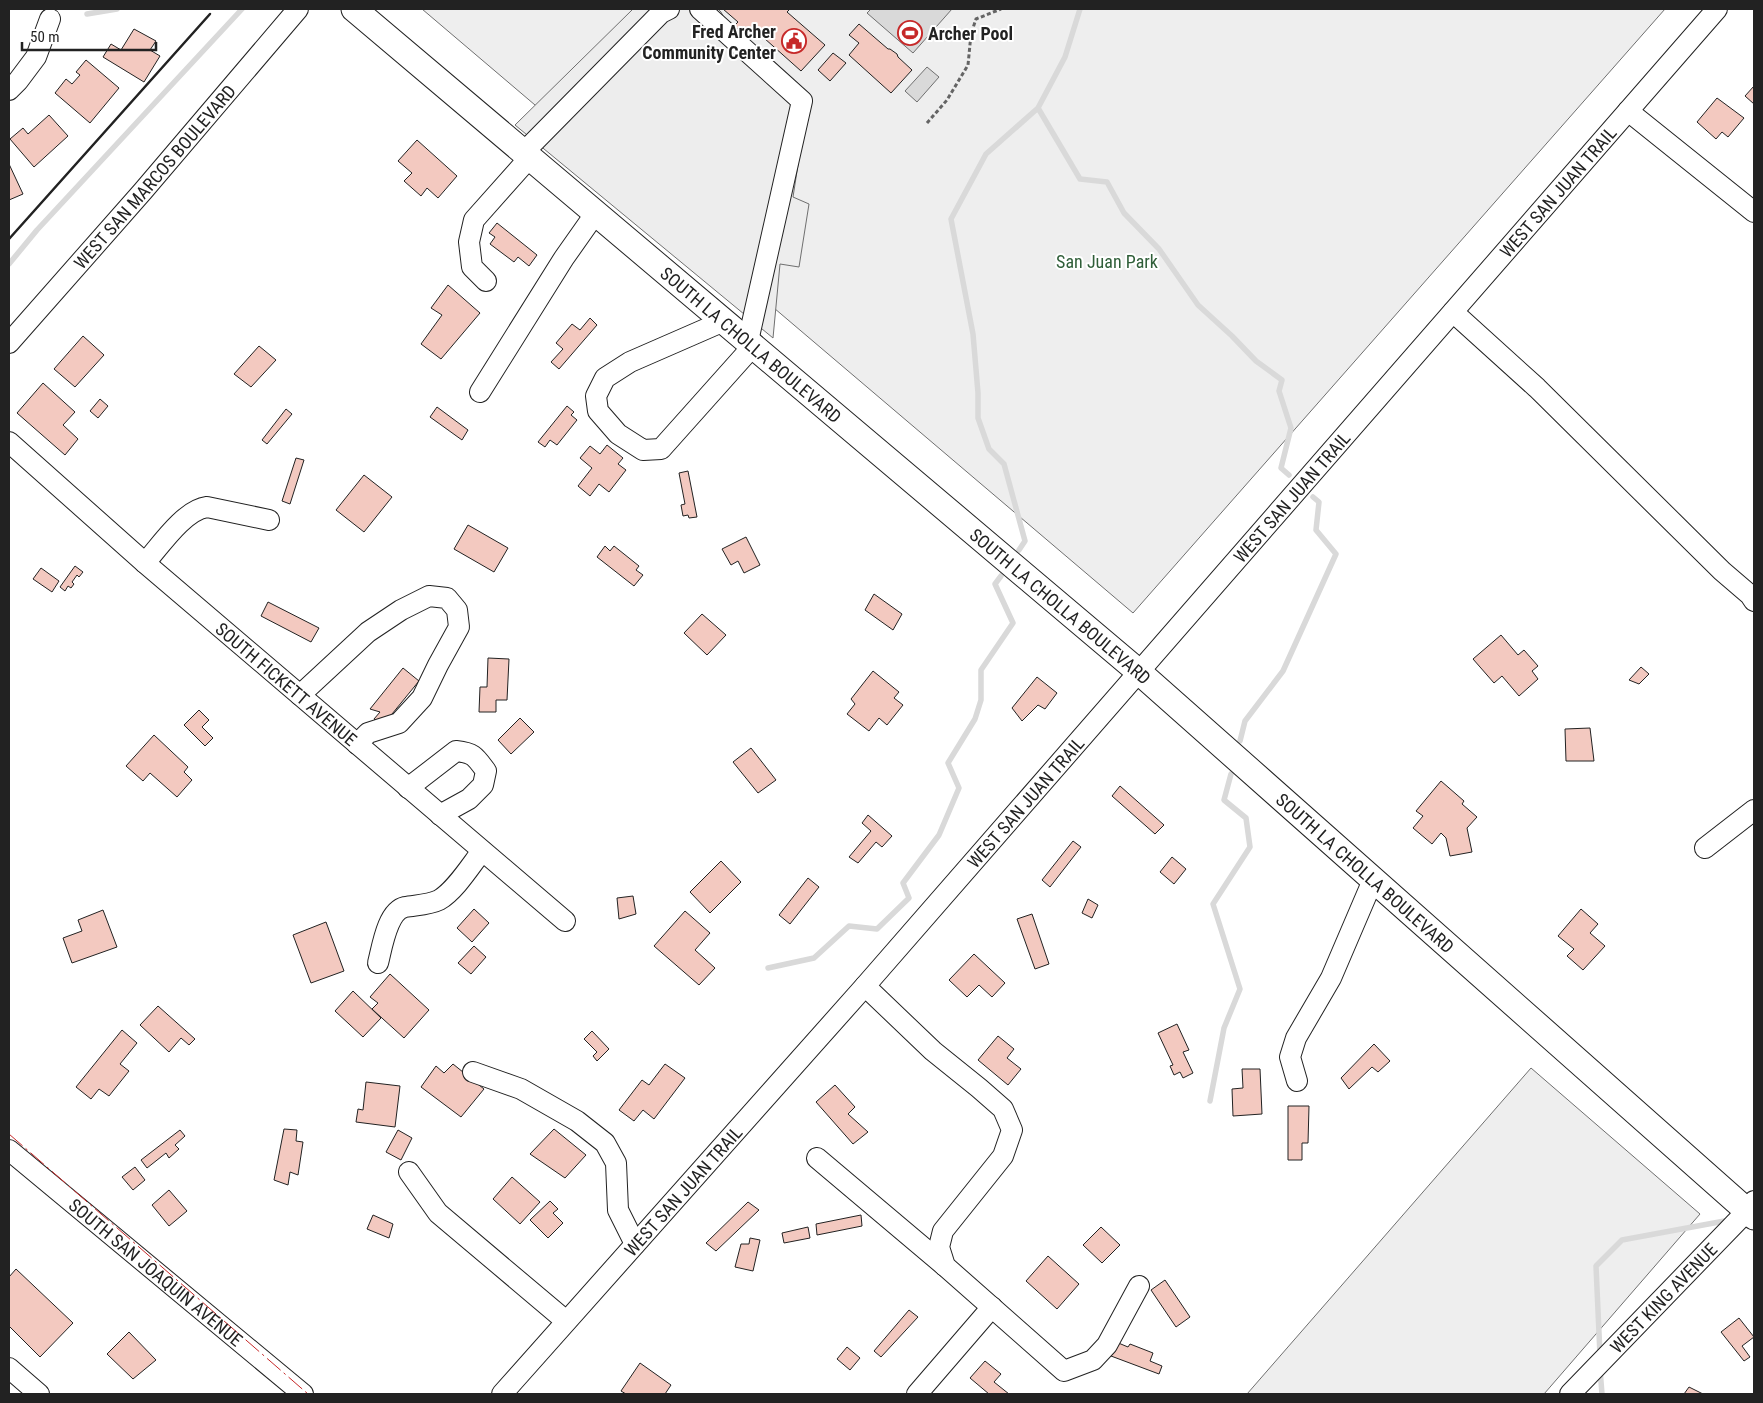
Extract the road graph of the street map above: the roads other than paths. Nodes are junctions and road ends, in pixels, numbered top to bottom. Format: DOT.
graph roads {
  1 [pos="298,9"];
  2 [pos="354,9"];
  3 [pos="668,9"];
  4 [pos="700,9"];
  5 [pos="1717,9"];
  6 [pos="50,19"];
  7 [pos="9,90"];
  8 [pos="1628,111"];
  9 [pos="527,154"];
  10 [pos="1754,212"];
  11 [pos="595,214"];
  12 [pos="486,281"];
  13 [pos="1453,312"];
  14 [pos="724,321"];
  15 [pos="9,343"];
  16 [pos="750,343"];
  17 [pos="480,392"];
  18 [pos="9,442"];
  19 [pos="269,520"];
  20 [pos="145,563"];
  21 [pos="1754,601"];
  22 [pos="1139,672"];
  23 [pos="300,695"];
  24 [pos="358,744"];
  25 [pos="408,788"];
  26 [pos="1754,810"];
  27 [pos="440,815"];
  28 [pos="1706,848"];
  29 [pos="482,850"];
  30 [pos="1373,880"];
  31 [pos="566,922"];
  32 [pos="378,964"];
  33 [pos="865,986"];
  34 [pos="473,1072"];
  35 [pos="1297,1081"];
  36 [pos="9,1150"];
  37 [pos="817,1158"];
  38 [pos="409,1172"];
  39 [pos="1752,1210"];
  40 [pos="635,1244"];
  41 [pos="945,1266"];
  42 [pos="1140,1286"];
  43 [pos="992,1307"];
  44 [pos="566,1321"];
  45 [pos="9,1368"];
  46 [pos="39,1394"];
  47 [pos="303,1394"];
  48 [pos="502,1394"];
  49 [pos="917,1394"];
  50 [pos="1570,1394"];
  1 -- 15 [label="street, WEST SAN MARCOS BOULEVARD"];
  2 -- 9 [label="main road, SOUTH LA CHOLLA BOULEVARD"];
  3 -- 9 [label="street"];
  4 -- 16 [label="street"];
  5 -- 8 [label="street, WEST SAN JUAN TRAIL"];
  6 -- 7 [label="street"];
  8 -- 10 [label="street"];
  8 -- 13 [label="street, WEST SAN JUAN TRAIL"];
  9 -- 11 [label="main road, SOUTH LA CHOLLA BOULEVARD"];
  9 -- 12 [label="street"];
  11 -- 14 [label="main road, SOUTH LA CHOLLA BOULEVARD"];
  11 -- 17 [label="street"];
  13 -- 21 [label="street"];
  13 -- 22 [label="street, WEST SAN JUAN TRAIL"];
  14 -- 16 [label="main road, SOUTH LA CHOLLA BOULEVARD"];
  14 -- 16 [label="street"];
  16 -- 22 [label="main road, SOUTH LA CHOLLA BOULEVARD"];
  18 -- 20 [label="street, SOUTH FICKETT AVENUE"];
  19 -- 20 [label="street"];
  20 -- 23 [label="street, SOUTH FICKETT AVENUE"];
  22 -- 30 [label="main road, SOUTH LA CHOLLA BOULEVARD"];
  22 -- 33 [label="street, WEST SAN JUAN TRAIL"];
  23 -- 24 [label="street, SOUTH FICKETT AVENUE"];
  23 -- 24 [label="street"];
  24 -- 25 [label="street, SOUTH FICKETT AVENUE"];
  25 -- 27 [label="street, SOUTH FICKETT AVENUE"];
  25 -- 27 [label="street"];
  26 -- 28 [label="street"];
  27 -- 29 [label="street, SOUTH FICKETT AVENUE"];
  29 -- 31 [label="street, SOUTH FICKETT AVENUE"];
  29 -- 32 [label="street"];
  30 -- 35 [label="street"];
  30 -- 39 [label="main road, SOUTH LA CHOLLA BOULEVARD"];
  33 -- 40 [label="street, WEST SAN JUAN TRAIL"];
  33 -- 41 [label="street"];
  34 -- 40 [label="street"];
  36 -- 47 [label="street, SOUTH SAN JOAQUIN AVENUE"];
  37 -- 41 [label="street"];
  38 -- 44 [label="street"];
  39 -- 50 [label="street, WEST KING AVENUE"];
  40 -- 44 [label="street, WEST SAN JUAN TRAIL"];
  41 -- 43 [label="street"];
  42 -- 43 [label="street"];
  43 -- 49 [label="street"];
  44 -- 48 [label="street, WEST SAN JUAN TRAIL"];
  45 -- 46 [label="street"];
}
